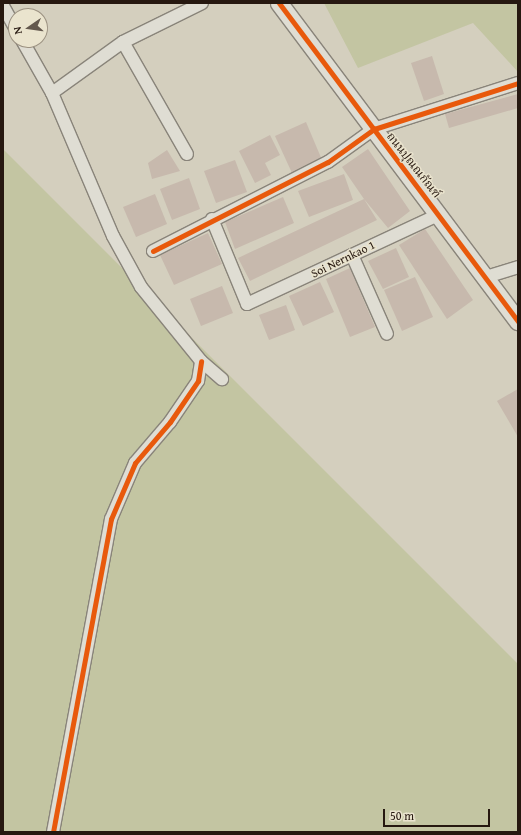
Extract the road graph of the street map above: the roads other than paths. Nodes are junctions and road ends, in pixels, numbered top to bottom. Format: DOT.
graph roads {
  1 [pos="202,3"];
  2 [pos="279,3"];
  3 [pos="3,6"];
  4 [pos="8,15"];
  5 [pos="123,42"];
  6 [pos="27,48"];
  7 [pos="518,83"];
  8 [pos="52,93"];
  9 [pos="374,129"];
  10 [pos="187,154"];
  11 [pos="440,214"];
  12 [pos="212,219"];
  13 [pos="153,251"];
  14 [pos="352,255"];
  15 [pos="518,267"];
  16 [pos="486,277"];
  17 [pos="518,321"];
  18 [pos="388,334"];
  19 [pos="201,361"];
  20 [pos="222,379"];
  21 [pos="53,832"];
  1 -- 5 [label="street"];
  2 -- 9 [label="street, ถนนปุณณกัณฑ์"];
  3 -- 4 [label="street"];
  5 -- 8 [label="street"];
  5 -- 10 [label="street"];
  6 -- 8 [label="street"];
  7 -- 9 [label="street"];
  8 -- 19 [label="street"];
  9 -- 11 [label="street, ถนนปุณณกัณฑ์"];
  9 -- 12 [label="street"];
  11 -- 14 [label="street, Soi Nernkao 1"];
  11 -- 16 [label="street, ถนนปุณณกัณฑ์"];
  12 -- 13 [label="street"];
  12 -- 14 [label="street, Soi Nernkao 1"];
  14 -- 18 [label="street"];
  15 -- 16 [label="street"];
  16 -- 17 [label="street, ถนนปุณณกัณฑ์"];
  19 -- 20 [label="street"];
  19 -- 21 [label="street"];
}
